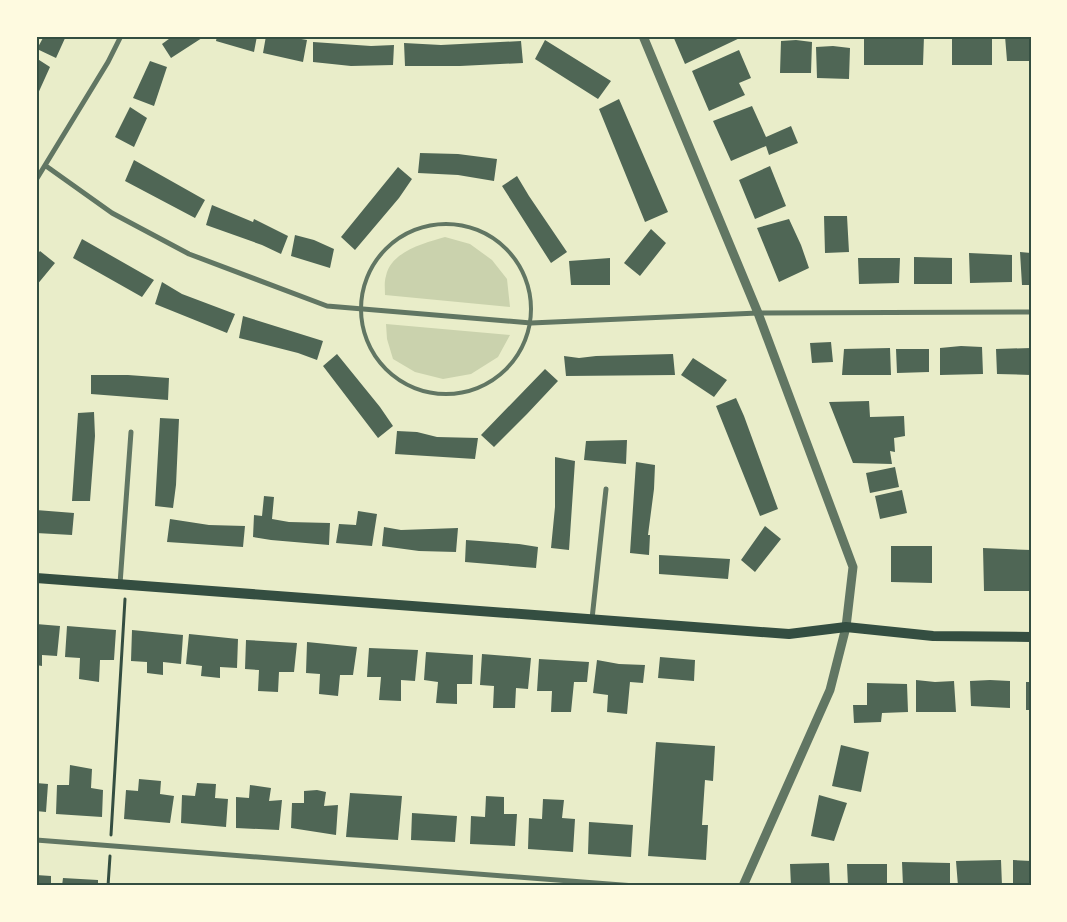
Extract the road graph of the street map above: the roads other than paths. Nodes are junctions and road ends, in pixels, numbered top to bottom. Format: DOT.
graph roads {
  1 [pos="121,36"];
  2 [pos="643,36"];
  3 [pos="46,166"];
  4 [pos="36,180"];
  5 [pos="361,308"];
  6 [pos="1031,312"];
  7 [pos="758,313"];
  8 [pos="531,324"];
  9 [pos="131,432"];
  10 [pos="606,489"];
  11 [pos="36,578"];
  12 [pos="123,585"];
  13 [pos="592,619"];
  14 [pos="846,627"];
  15 [pos="1031,637"];
  16 [pos="36,840"];
  17 [pos="635,886"];
  18 [pos="744,886"];
  1 -- 3 [label="street"];
  2 -- 7 [label="street"];
  3 -- 4 [label="street"];
  3 -- 5 [label="street"];
  5 -- 8 [label="street"];
  5 -- 8 [label="lane"];
  5 -- 8 [label="lane"];
  6 -- 7 [label="street"];
  7 -- 8 [label="street"];
  7 -- 14 [label="street"];
  9 -- 12 [label="street"];
  10 -- 13 [label="street"];
  11 -- 12 [label="main road"];
  12 -- 13 [label="main road"];
  13 -- 14 [label="main road"];
  14 -- 15 [label="main road"];
  14 -- 18 [label="street"];
  16 -- 17 [label="street"];
}
